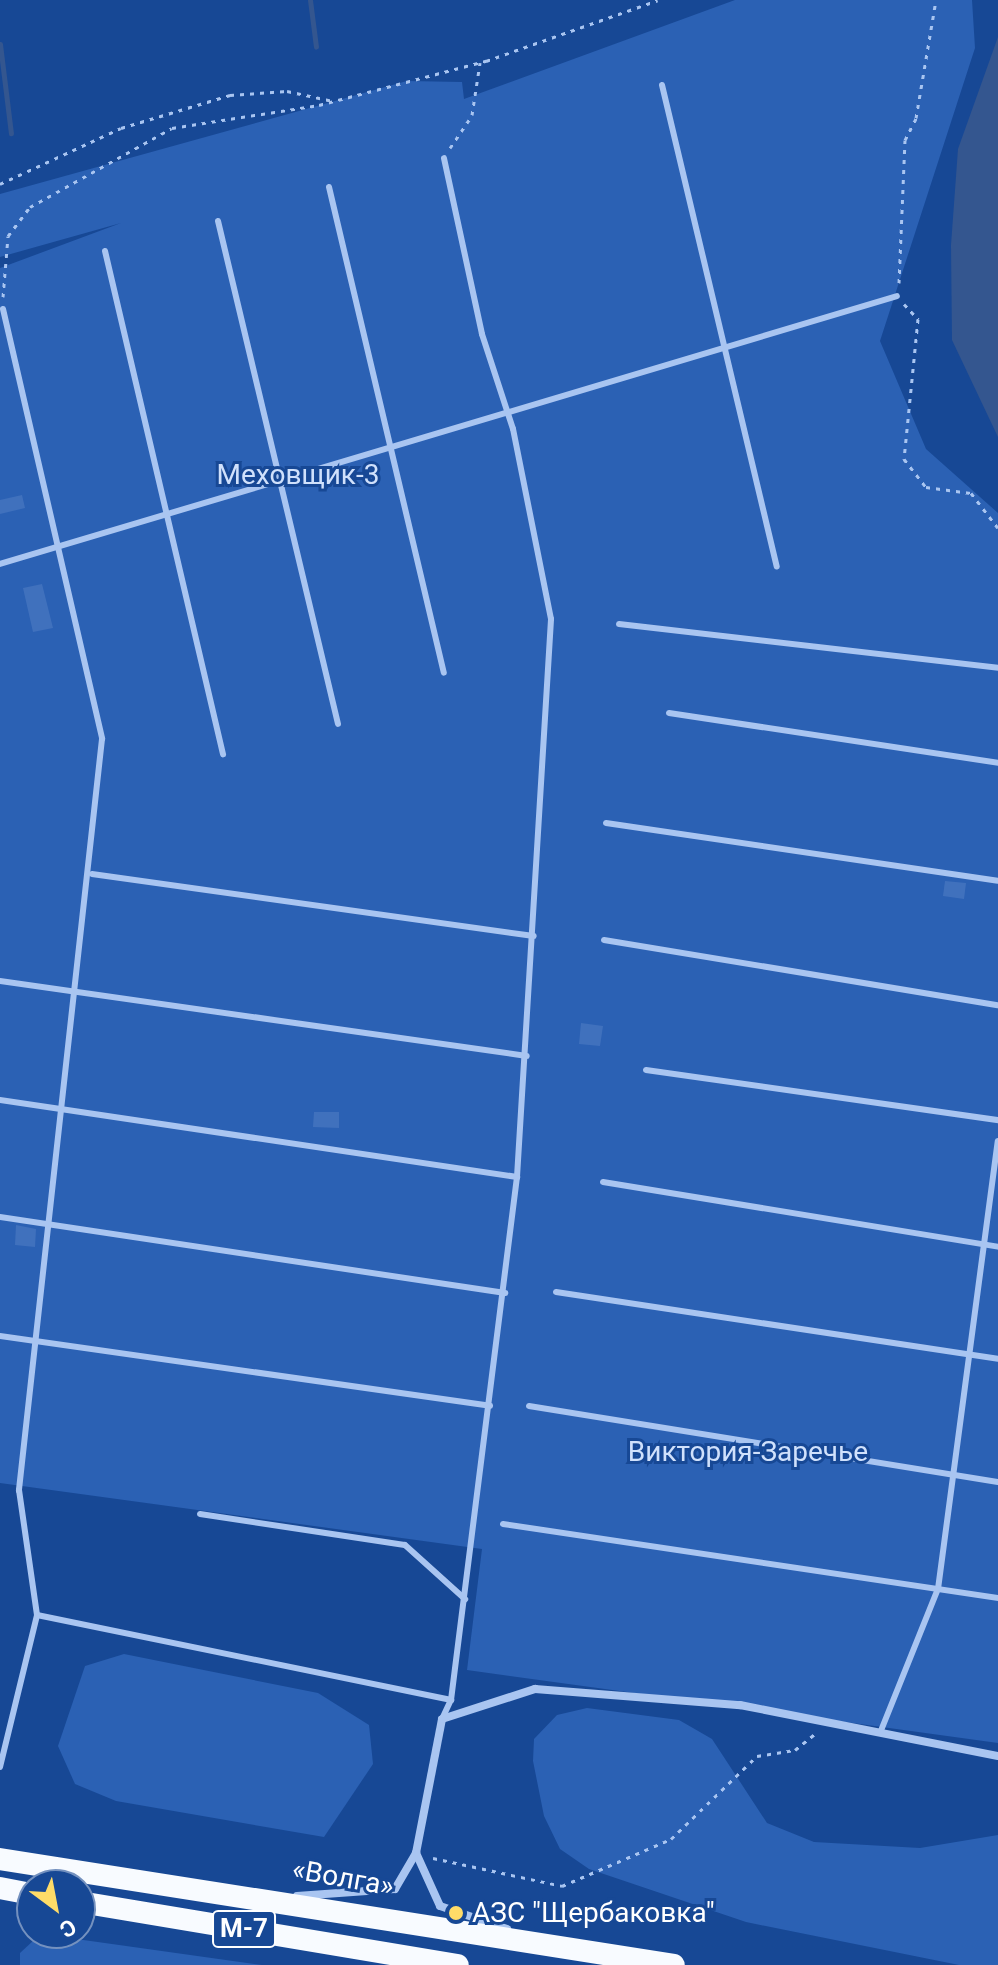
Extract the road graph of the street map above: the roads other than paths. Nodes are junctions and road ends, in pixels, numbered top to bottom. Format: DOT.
graph roads {
  1 [pos="662,85"];
  2 [pos="444,158"];
  3 [pos="329,187"];
  4 [pos="218,221"];
  5 [pos="105,251"];
  6 [pos="897,296"];
  7 [pos="3,309"];
  8 [pos="722,345"];
  9 [pos="504,412"];
  10 [pos="389,447"];
  11 [pos="279,480"];
  12 [pos="166,514"];
  13 [pos="58,547"];
  14 [pos="0,564"];
  15 [pos="777,566"];
  16 [pos="619,624"];
  17 [pos="998,668"];
  18 [pos="444,673"];
  19 [pos="669,713"];
  20 [pos="338,724"];
  21 [pos="223,754"];
  22 [pos="998,763"];
  23 [pos="606,823"];
  24 [pos="92,874"];
  25 [pos="998,881"];
  26 [pos="534,936"];
  27 [pos="604,940"];
  28 [pos="0,981"];
  29 [pos="76,994"];
  30 [pos="998,1005"];
  31 [pos="527,1056"];
  32 [pos="646,1070"];
  33 [pos="0,1100"];
  34 [pos="62,1111"];
  35 [pos="998,1120"];
  36 [pos="998,1141"];
  37 [pos="517,1177"];
  38 [pos="603,1182"];
  39 [pos="0,1217"];
  40 [pos="52,1227"];
  41 [pos="984,1246"];
  42 [pos="998,1247"];
  43 [pos="556,1292"];
  44 [pos="505,1293"];
  45 [pos="0,1336"];
  46 [pos="35,1341"];
  47 [pos="970,1354"];
  48 [pos="998,1359"];
  49 [pos="490,1406"];
  50 [pos="529,1406"];
  51 [pos="953,1476"];
  52 [pos="998,1482"];
  53 [pos="200,1514"];
  54 [pos="503,1524"];
  55 [pos="938,1589"];
  56 [pos="998,1598"];
  57 [pos="465,1599"];
  58 [pos="37,1615"];
  59 [pos="451,1700"];
  60 [pos="442,1719"];
  61 [pos="880,1733"];
  62 [pos="998,1756"];
  63 [pos="0,1767"];
  64 [pos="416,1853"];
  65 [pos="0,1859"];
  66 [pos="269,1896"];
  67 [pos="96,1905"];
  68 [pos="540,1942"];
  69 [pos="458,1965"];
  70 [pos="674,1965"];
  1 -- 8 [label="lane"];
  2 -- 9 [label="lane"];
  3 -- 10 [label="lane"];
  4 -- 11 [label="lane"];
  5 -- 12 [label="lane"];
  6 -- 8 [label="lane"];
  7 -- 13 [label="lane"];
  8 -- 9 [label="lane"];
  8 -- 15 [label="lane"];
  9 -- 10 [label="lane"];
  9 -- 26 [label="lane"];
  10 -- 11 [label="lane"];
  10 -- 18 [label="lane"];
  11 -- 12 [label="lane"];
  11 -- 20 [label="lane"];
  12 -- 13 [label="lane"];
  12 -- 21 [label="lane"];
  13 -- 14 [label="lane"];
  13 -- 24 [label="lane"];
  16 -- 17 [label="lane"];
  19 -- 22 [label="lane"];
  23 -- 25 [label="lane"];
  24 -- 26 [label="lane"];
  24 -- 29 [label="lane"];
  26 -- 31 [label="lane"];
  27 -- 30 [label="lane"];
  28 -- 29 [label="lane"];
  29 -- 31 [label="lane"];
  29 -- 34 [label="lane"];
  31 -- 37 [label="lane"];
  32 -- 35 [label="lane"];
  33 -- 34 [label="lane"];
  34 -- 37 [label="lane"];
  34 -- 40 [label="lane"];
  36 -- 41 [label="lane"];
  37 -- 44 [label="lane"];
  38 -- 41 [label="lane"];
  39 -- 40 [label="lane"];
  40 -- 44 [label="lane"];
  40 -- 46 [label="lane"];
  41 -- 42 [label="lane"];
  41 -- 47 [label="lane"];
  43 -- 47 [label="lane"];
  44 -- 49 [label="lane"];
  45 -- 46 [label="lane"];
  46 -- 49 [label="lane"];
  46 -- 58 [label="lane"];
  47 -- 48 [label="lane"];
  47 -- 51 [label="lane"];
  49 -- 57 [label="lane"];
  50 -- 51 [label="lane"];
  51 -- 52 [label="lane"];
  51 -- 55 [label="lane"];
  53 -- 57 [label="lane"];
  54 -- 55 [label="lane"];
  55 -- 56 [label="lane"];
  55 -- 61 [label="lane"];
  57 -- 59 [label="lane"];
  58 -- 59 [label="lane"];
  58 -- 63 [label="lane"];
  59 -- 60 [label="lane"];
  60 -- 61 [label="street"];
  60 -- 64 [label="street"];
  61 -- 62 [label="street"];
  64 -- 66 [label="street"];
  64 -- 68 [label="street"];
  65 -- 66 [label="highway, «Волга» / М-7"];
  66 -- 68 [label="highway, «Волга» / М-7"];
  67 -- 69 [label="highway, М-7"];
  68 -- 70 [label="highway, «Волга» / М-7"];
}
